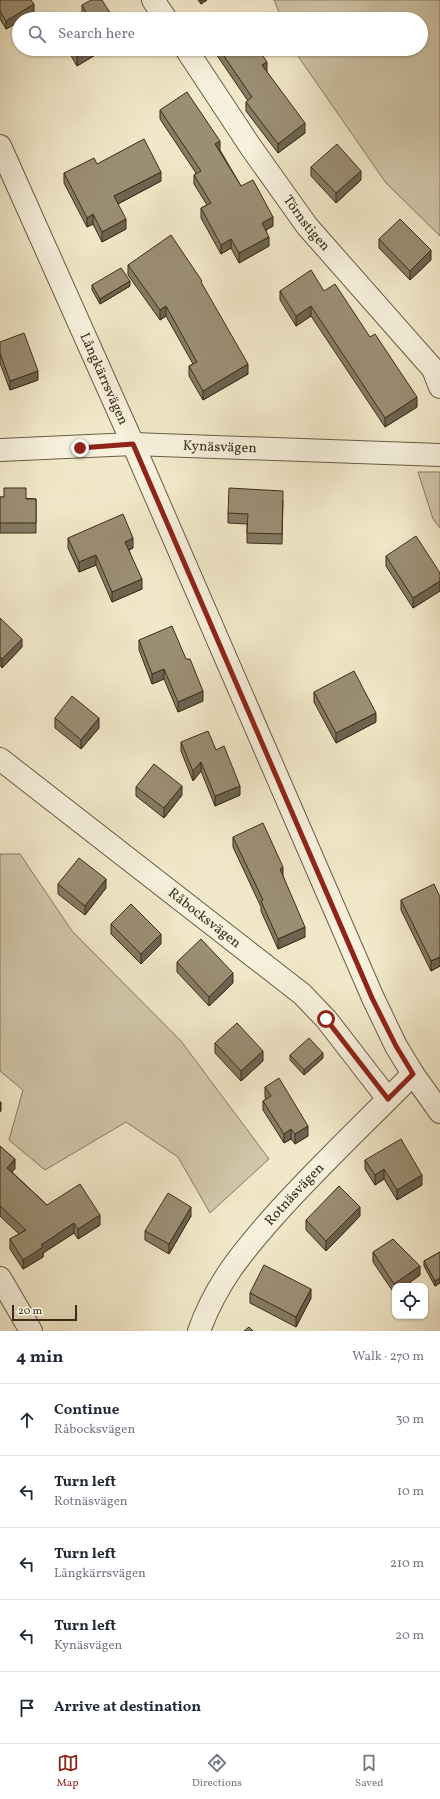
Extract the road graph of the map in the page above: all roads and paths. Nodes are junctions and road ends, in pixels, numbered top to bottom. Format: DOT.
graph roads {
  1 [pos="153,0"];
  2 [pos="161,12"];
  3 [pos="191,56"];
  4 [pos="0,146"];
  5 [pos="440,387"];
  6 [pos="133,444"];
  7 [pos="0,450"];
  8 [pos="440,454"];
  9 [pos="0,758"];
  10 [pos="413,1074"];
  11 [pos="388,1099"];
  12 [pos="440,1112"];
  13 [pos="0,1278"];
  14 [pos="31,1331"];
  15 [pos="199,1331"];
  1 -- 2 [label="street"];
  3 -- 5 [label="street, Törnstigen"];
  4 -- 6 [label="street, Långkärrsvägen"];
  6 -- 7 [label="street, Kynäsvägen"];
  6 -- 8 [label="street, Kynäsvägen"];
  6 -- 10 [label="street, Långkärrsvägen"];
  9 -- 11 [label="street, Råbocksvägen"];
  10 -- 11 [label="street, Rotnäsvägen"];
  10 -- 12 [label="street, Långkärrsvägen"];
  11 -- 15 [label="street, Rotnäsvägen"];
  13 -- 14 [label="street"];
}
